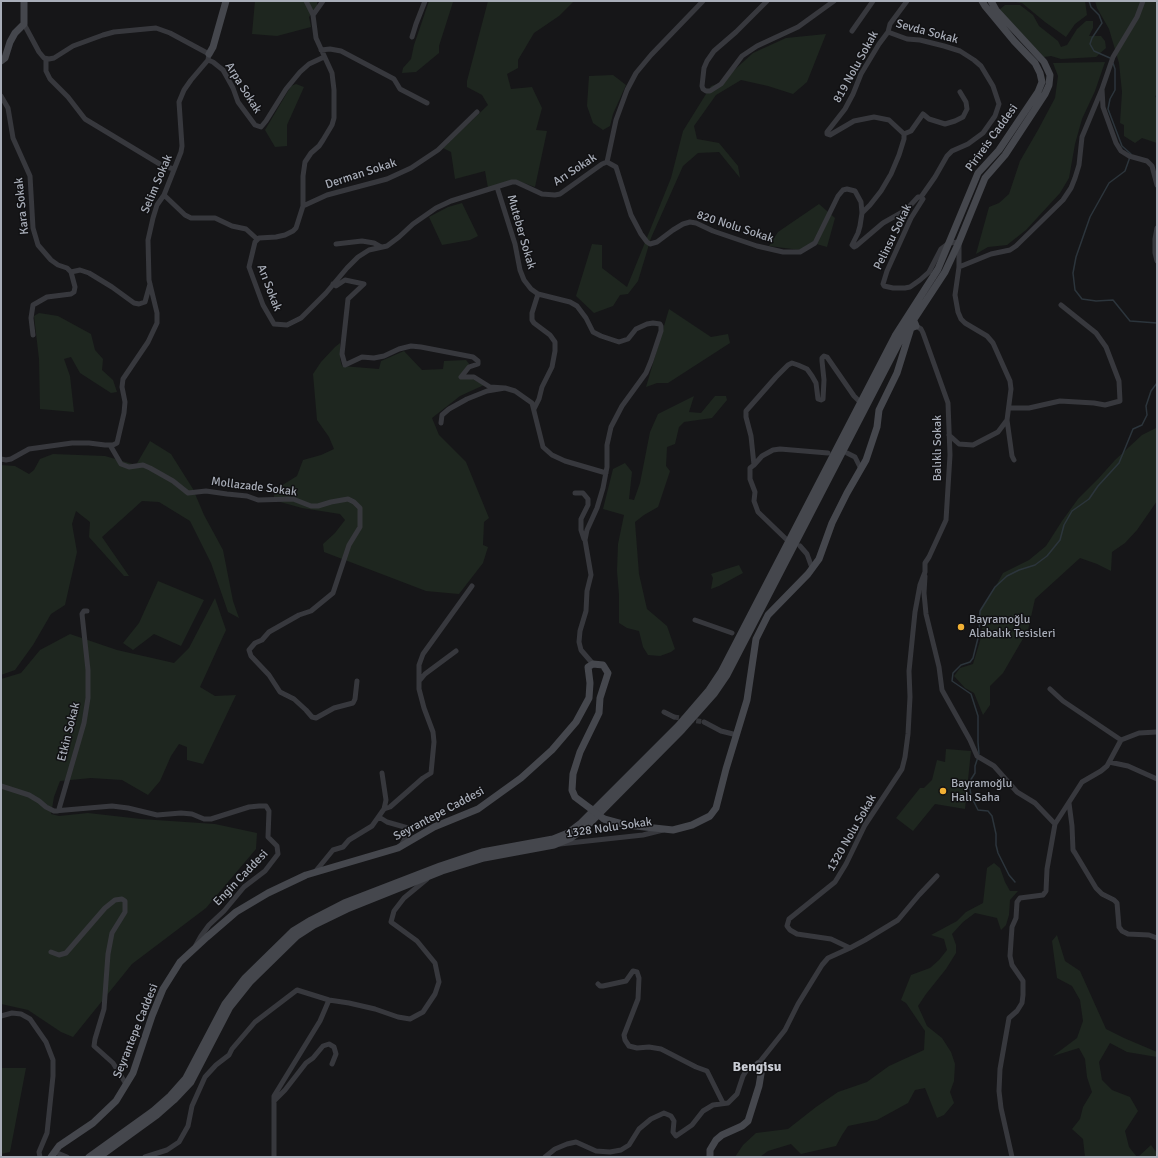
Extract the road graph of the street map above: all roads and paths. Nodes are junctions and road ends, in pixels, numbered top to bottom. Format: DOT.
graph roads {
  1 [pos="24,1"];
  2 [pos="226,1"];
  3 [pos="306,1"];
  4 [pos="323,1"];
  5 [pos="425,1"];
  6 [pos="703,1"];
  7 [pos="767,1"];
  8 [pos="834,1"];
  9 [pos="873,1"];
  10 [pos="907,1"];
  11 [pos="982,1"];
  12 [pos="991,1"];
  13 [pos="1143,1"];
  14 [pos="313,15"];
  15 [pos="24,24"];
  16 [pos="852,31"];
  17 [pos="888,32"];
  18 [pos="412,37"];
  19 [pos="321,50"];
  20 [pos="208,57"];
  21 [pos="324,57"];
  22 [pos="46,59"];
  23 [pos="1,61"];
  24 [pos="1102,89"];
  25 [pos="960,92"];
  26 [pos="1,96"];
  27 [pos="427,103"];
  28 [pos="476,112"];
  29 [pos="904,134"];
  30 [pos="606,162"];
  31 [pos="174,169"];
  32 [pos="1157,185"];
  33 [pos="497,187"];
  34 [pos="164,195"];
  35 [pos="922,197"];
  36 [pos="303,206"];
  37 [pos="862,213"];
  38 [pos="1157,228"];
  39 [pos="257,239"];
  40 [pos="959,242"];
  41 [pos="949,243"];
  42 [pos="336,244"];
  43 [pos="382,247"];
  44 [pos="1157,261"];
  45 [pos="960,267"];
  46 [pos="71,272"];
  47 [pos="150,283"];
  48 [pos="333,284"];
  49 [pos="538,294"];
  50 [pos="1061,305"];
  51 [pos="913,320"];
  52 [pos="33,335"];
  53 [pos="505,388"];
  54 [pos="861,403"];
  55 [pos="1010,408"];
  56 [pos="534,409"];
  57 [pos="1007,420"];
  58 [pos="441,423"];
  59 [pos="949,435"];
  60 [pos="110,445"];
  61 [pos="828,452"];
  62 [pos="847,453"];
  63 [pos="1,459"];
  64 [pos="1014,460"];
  65 [pos="754,465"];
  66 [pos="862,469"];
  67 [pos="606,473"];
  68 [pos="575,493"];
  69 [pos="786,538"];
  70 [pos="585,540"];
  71 [pos="800,546"];
  72 [pos="812,568"];
  73 [pos="925,572"];
  74 [pos="472,586"];
  75 [pos="87,611"];
  76 [pos="695,620"];
  77 [pos="732,633"];
  78 [pos="456,651"];
  79 [pos="593,664"];
  80 [pos="420,680"];
  81 [pos="357,681"];
  82 [pos="1050,689"];
  83 [pos="664,712"];
  84 [pos="674,717"];
  85 [pos="704,722"];
  86 [pos="1157,732"];
  87 [pos="737,734"];
  88 [pos="1121,740"];
  89 [pos="1109,762"];
  90 [pos="382,773"];
  91 [pos="898,775"];
  92 [pos="1157,779"];
  93 [pos="1,786"];
  94 [pos="1069,803"];
  95 [pos="384,809"];
  96 [pos="58,811"];
  97 [pos="379,817"];
  98 [pos="1055,824"];
  99 [pos="668,830"];
  100 [pos="553,845"];
  101 [pos="398,848"];
  102 [pos="315,873"];
  103 [pos="431,876"];
  104 [pos="937,876"];
  105 [pos="1157,938"];
  106 [pos="195,948"];
  107 [pos="850,948"];
  108 [pos="51,952"];
  109 [pos="598,984"];
  110 [pos="329,1000"];
  111 [pos="1,1016"];
  112 [pos="332,1064"];
  113 [pos="758,1064"];
  114 [pos="126,1084"];
  115 [pos="274,1100"];
  116 [pos="723,1104"];
  117 [pos="53,1154"];
  118 [pos="40,1157"];
  119 [pos="67,1157"];
  120 [pos="89,1157"];
  121 [pos="99,1157"];
  122 [pos="145,1157"];
  123 [pos="274,1157"];
  124 [pos="546,1157"];
  125 [pos="710,1157"];
  126 [pos="1012,1157"];
  1 -- 15 [label="main road"];
  2 -- 20 [label="main road"];
  3 -- 14 [label="street"];
  4 -- 14 [label="street"];
  5 -- 18 [label="street"];
  6 -- 30 [label="street"];
  7 -- 8 [label="street"];
  9 -- 16 [label="street"];
  10 -- 17 [label="street, 819 Nolu Sokak"];
  11 -- 41 [label="main road, Pirireis Caddesi"];
  12 -- 40 [label="main road, Pirireis Caddesi"];
  13 -- 24 [label="street"];
  14 -- 19 [label="street"];
  15 -- 22 [label="street"];
  15 -- 23 [label="main road"];
  17 -- 29 [label="street, 819 Nolu Sokak"];
  17 -- 35 [label="street, Sevda Sokak"];
  19 -- 21 [label="street"];
  19 -- 27 [label="street"];
  20 -- 21 [label="street, Arpa Sokak"];
  20 -- 22 [label="street"];
  20 -- 31 [label="street, Selim Sokak"];
  21 -- 36 [label="street"];
  22 -- 31 [label="street"];
  24 -- 32 [label="street"];
  24 -- 45 [label="street"];
  25 -- 29 [label="street"];
  26 -- 46 [label="street, Kara Sokak"];
  28 -- 36 [label="street, Derman Sokak"];
  29 -- 37 [label="street"];
  30 -- 33 [label="street, Arı Sokak"];
  30 -- 37 [label="street, 820 Nolu Sokak"];
  31 -- 34 [label="street, Selim Sokak"];
  33 -- 43 [label="street, Arı Sokak"];
  33 -- 49 [label="street, Muteber Sokak"];
  34 -- 39 [label="street"];
  34 -- 47 [label="street, Selim Sokak"];
  35 -- 37 [label="street, 820 Nolu Sokak"];
  35 -- 41 [label="street, Pelinsu Sokak"];
  36 -- 39 [label="street"];
  38 -- 44 [label="street"];
  39 -- 48 [label="street, Arı Sokak"];
  40 -- 41 [label="street"];
  40 -- 45 [label="street"];
  40 -- 51 [label="main road, Pirireis Caddesi"];
  41 -- 51 [label="main road, Pirireis Caddesi"];
  42 -- 43 [label="street"];
  43 -- 48 [label="street, Arı Sokak"];
  45 -- 55 [label="street"];
  46 -- 47 [label="street, Kara Sokak"];
  46 -- 52 [label="street"];
  47 -- 60 [label="street"];
  48 -- 53 [label="street"];
  49 -- 56 [label="street"];
  49 -- 67 [label="street"];
  50 -- 55 [label="street"];
  51 -- 54 [label="main road"];
  51 -- 59 [label="street, Balıklı Sokak"];
  51 -- 66 [label="main road"];
  51 -- 100 [label="main road"];
  53 -- 56 [label="street"];
  53 -- 58 [label="street"];
  54 -- 65 [label="street"];
  54 -- 120 [label="main road"];
  55 -- 57 [label="street"];
  56 -- 67 [label="street"];
  57 -- 59 [label="street"];
  57 -- 64 [label="street"];
  59 -- 73 [label="street, Balıklı Sokak"];
  60 -- 63 [label="street"];
  60 -- 81 [label="street, Mollazade Sokak"];
  61 -- 65 [label="street"];
  62 -- 66 [label="street"];
  65 -- 69 [label="street"];
  66 -- 72 [label="main road"];
  67 -- 70 [label="street"];
  68 -- 70 [label="street"];
  70 -- 79 [label="street"];
  71 -- 72 [label="street"];
  72 -- 87 [label="main road"];
  73 -- 91 [label="street, Balıklı Sokak"];
  73 -- 98 [label="street, Balıklı Sokak"];
  74 -- 80 [label="street"];
  75 -- 96 [label="street, Etkin Sokak"];
  76 -- 77 [label="street"];
  78 -- 80 [label="street"];
  79 -- 99 [label="main road, bridge"];
  79 -- 101 [label="main road, Seyrantepe Caddesi"];
  80 -- 95 [label="street"];
  82 -- 88 [label="street"];
  83 -- 84 [label="street"];
  85 -- 87 [label="street"];
  86 -- 88 [label="street"];
  87 -- 99 [label="main road"];
  88 -- 89 [label="street"];
  89 -- 92 [label="street"];
  89 -- 94 [label="street"];
  90 -- 95 [label="street"];
  91 -- 107 [label="street, 1320 Nolu Sokak"];
  93 -- 96 [label="street"];
  94 -- 98 [label="street"];
  94 -- 105 [label="street"];
  95 -- 97 [label="street"];
  96 -- 106 [label="street, Engin Caddesi"];
  97 -- 101 [label="street"];
  97 -- 102 [label="street"];
  98 -- 126 [label="street"];
  99 -- 100 [label="street, 1328 Nolu Sokak"];
  100 -- 103 [label="main road"];
  101 -- 102 [label="main road, Seyrantepe Caddesi"];
  102 -- 106 [label="main road, Seyrantepe Caddesi"];
  103 -- 110 [label="street"];
  103 -- 121 [label="main road"];
  104 -- 107 [label="street"];
  106 -- 114 [label="main road, Seyrantepe Caddesi"];
  107 -- 113 [label="street"];
  108 -- 114 [label="street"];
  109 -- 116 [label="street"];
  110 -- 115 [label="street"];
  110 -- 122 [label="street"];
  111 -- 118 [label="street"];
  112 -- 115 [label="street"];
  113 -- 116 [label="street"];
  113 -- 125 [label="main road"];
  114 -- 117 [label="main road, Seyrantepe Caddesi"];
  115 -- 123 [label="street"];
  116 -- 124 [label="street"];
  117 -- 119 [label="street"];
}
